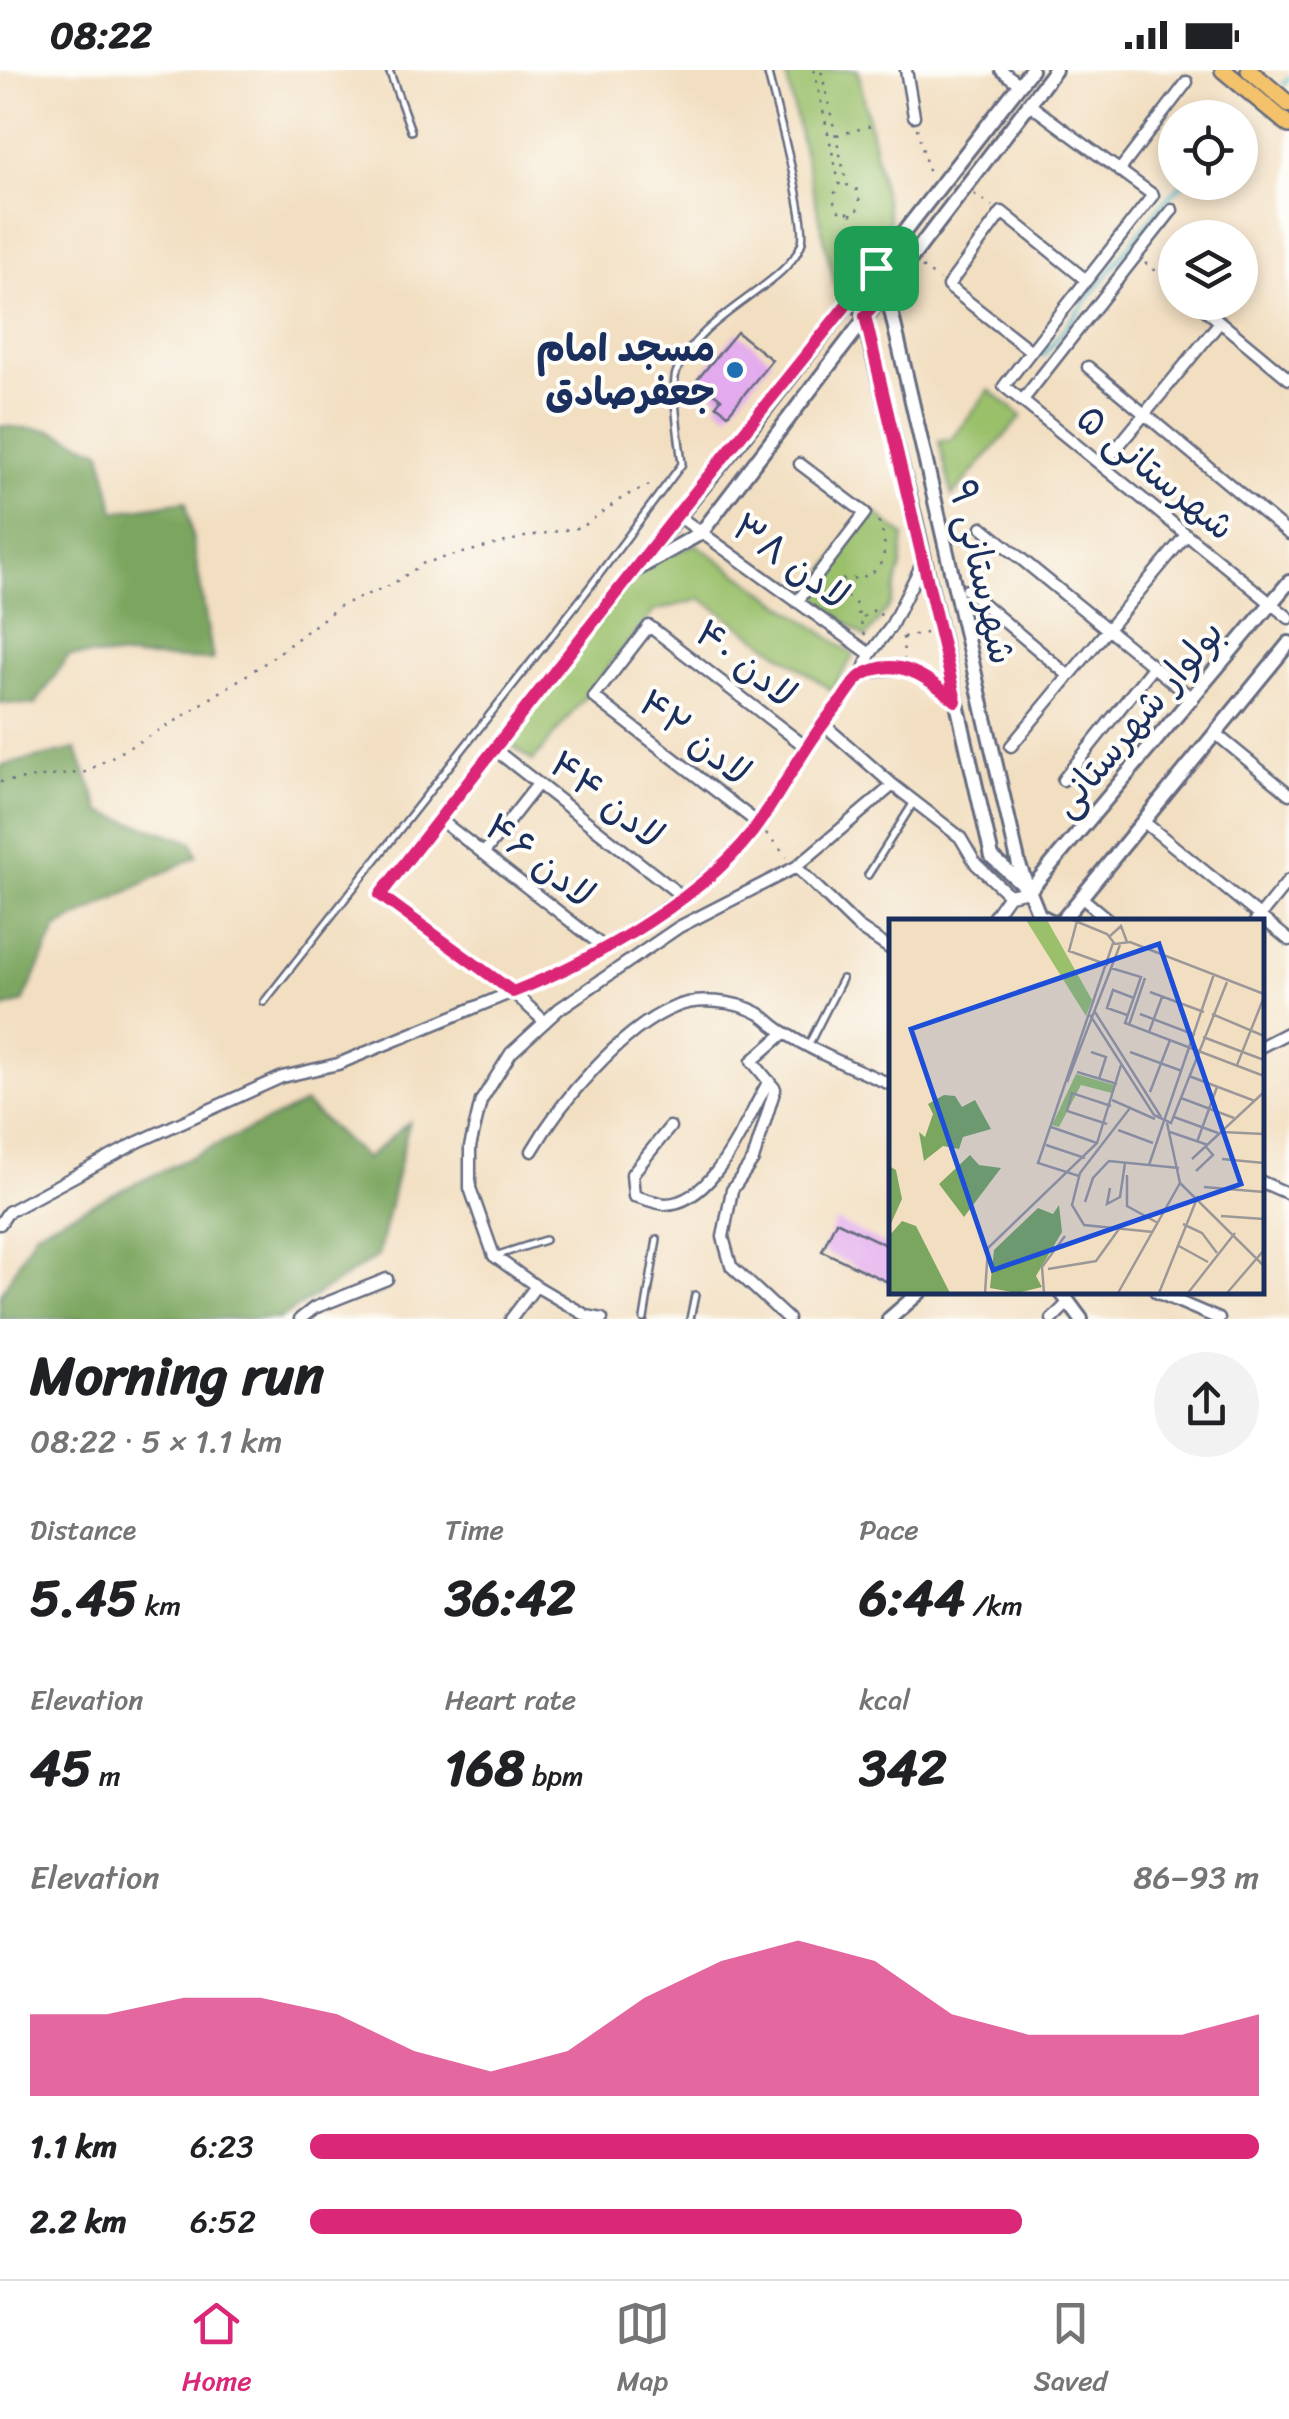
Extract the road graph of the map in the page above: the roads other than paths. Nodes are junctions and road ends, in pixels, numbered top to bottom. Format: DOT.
graph roads {
  1 [pos="389,70"];
  2 [pos="767,70"];
  3 [pos="906,70"];
  4 [pos="1000,70"];
  5 [pos="1031,70"];
  6 [pos="1054,70"];
  7 [pos="1223,70"];
  8 [pos="1249,70"];
  9 [pos="1187,82"];
  10 [pos="1020,85"];
  11 [pos="1029,104"];
  12 [pos="1289,104"];
  13 [pos="914,116"];
  14 [pos="1289,125"];
  15 [pos="410,131"];
  16 [pos="1118,171"];
  17 [pos="1172,210"];
  18 [pos="876,268"];
  19 [pos="1086,280"];
  20 [pos="886,288"];
  21 [pos="857,292"];
  22 [pos="865,316"];
  23 [pos="1218,320"];
  24 [pos="1220,322"];
  25 [pos="1031,351"];
  26 [pos="1088,368"];
  27 [pos="1289,378"];
  28 [pos="1022,401"];
  29 [pos="1146,415"];
  30 [pos="800,464"];
  31 [pos="1102,466"];
  32 [pos="677,515"];
  33 [pos="982,527"];
  34 [pos="701,532"];
  35 [pos="1289,534"];
  36 [pos="1186,535"];
  37 [pos="924,560"];
  38 [pos="632,572"];
  39 [pos="1289,582"];
  40 [pos="967,590"];
  41 [pos="798,602"];
  42 [pos="1271,604"];
  43 [pos="1289,618"];
  44 [pos="1107,629"];
  45 [pos="1289,643"];
  46 [pos="870,654"];
  47 [pos="1153,667"];
  48 [pos="1068,675"];
  49 [pos="861,676"];
  50 [pos="594,697"];
  51 [pos="1193,700"];
  52 [pos="956,701"];
  53 [pos="822,723"];
  54 [pos="1216,734"];
  55 [pos="1011,746"];
  56 [pos="806,747"];
  57 [pos="494,749"];
  58 [pos="1063,780"];
  59 [pos="538,784"];
  60 [pos="893,785"];
  61 [pos="1289,794"];
  62 [pos="914,802"];
  63 [pos="439,819"];
  64 [pos="1144,822"];
  65 [pos="759,824"];
  66 [pos="483,854"];
  67 [pos="796,866"];
  68 [pos="868,875"];
  69 [pos="1289,880"];
  70 [pos="1030,891"];
  71 [pos="1010,895"];
  72 [pos="683,896"];
  73 [pos="1081,897"];
  74 [pos="1039,918"];
  75 [pos="992,919"];
  76 [pos="1063,919"];
  77 [pos="1107,919"];
  78 [pos="1257,919"];
  79 [pos="1264,924"];
  80 [pos="1289,940"];
  81 [pos="605,948"];
  82 [pos="889,948"];
  83 [pos="842,979"];
  84 [pos="513,992"];
  85 [pos="264,1002"];
  86 [pos="545,1022"];
  87 [pos="1289,1032"];
  88 [pos="784,1033"];
  89 [pos="809,1044"];
  90 [pos="1264,1044"];
  91 [pos="1289,1047"];
  92 [pos="769,1081"];
  93 [pos="889,1081"];
  94 [pos="670,1127"];
  95 [pos="532,1151"];
  96 [pos="1264,1183"];
  97 [pos="1289,1194"];
  98 [pos="0,1224"];
  99 [pos="544,1240"];
  100 [pos="657,1240"];
  101 [pos="494,1256"];
  102 [pos="387,1279"];
  103 [pos="536,1286"];
  104 [pos="918,1294"];
  105 [pos="1161,1294"];
  106 [pos="695,1295"];
  107 [pos="1065,1297"];
  108 [pos="300,1319"];
  109 [pos="510,1319"];
  110 [pos="602,1319"];
  111 [pos="644,1319"];
  112 [pos="690,1319"];
  113 [pos="788,1319"];
  114 [pos="890,1319"];
  115 [pos="1052,1319"];
  116 [pos="1081,1319"];
  117 [pos="1219,1319"];
  1 -- 15 [label="lane"];
  2 -- 85 [label="lane"];
  3 -- 13 [label="street"];
  4 -- 10 [label="street"];
  5 -- 10 [label="street"];
  6 -- 11 [label="street"];
  7 -- 14 [label="main road"];
  8 -- 12 [label="main road"];
  9 -- 16 [label="street"];
  10 -- 18 [label="street"];
  11 -- 16 [label="street"];
  11 -- 20 [label="street"];
  16 -- 19 [label="street"];
  17 -- 28 [label="street"];
  18 -- 20 [label="street, شهرستانی ۹"];
  18 -- 21 [label="street"];
  19 -- 25 [label="street"];
  19 -- 25 [label="street"];
  20 -- 22 [label="street"];
  20 -- 70 [label="street, شهرستانی ۹"];
  21 -- 22 [label="street"];
  21 -- 32 [label="street"];
  22 -- 34 [label="street"];
  22 -- 37 [label="street"];
  23 -- 24 [label="street"];
  24 -- 27 [label="street"];
  24 -- 29 [label="street"];
  25 -- 28 [label="street, شهرستانی ۵"];
  26 -- 29 [label="street"];
  28 -- 31 [label="street, شهرستانی ۵"];
  29 -- 31 [label="street"];
  29 -- 35 [label="street"];
  30 -- 41 [label="street"];
  31 -- 36 [label="street, شهرستانی ۵"];
  32 -- 34 [label="street, لادن ۳۸"];
  32 -- 38 [label="street"];
  33 -- 44 [label="street"];
  34 -- 38 [label="street"];
  34 -- 41 [label="street, لادن ۳۸"];
  36 -- 42 [label="street, شهرستانی ۵"];
  36 -- 44 [label="street"];
  37 -- 46 [label="street"];
  37 -- 52 [label="street"];
  38 -- 57 [label="street"];
  39 -- 42 [label="street, بولوار شهرستانی"];
  40 -- 48 [label="street"];
  41 -- 46 [label="street, لادن ۳۸"];
  42 -- 43 [label="street, شهرستانی ۵"];
  42 -- 51 [label="street, بولوار شهرستانی"];
  44 -- 47 [label="street"];
  44 -- 48 [label="street"];
  45 -- 54 [label="street, بولوار شهرستانی"];
  46 -- 49 [label="street"];
  47 -- 51 [label="street"];
  47 -- 58 [label="street"];
  48 -- 55 [label="street"];
  49 -- 52 [label="street"];
  49 -- 53 [label="street"];
  50 -- 56 [label="street, لادن ۴۰"];
  50 -- 65 [label="street, لادن ۴۲"];
  51 -- 70 [label="street, بولوار شهرستانی"];
  52 -- 70 [label="street"];
  53 -- 56 [label="street"];
  53 -- 60 [label="street"];
  54 -- 61 [label="street"];
  54 -- 64 [label="street, بولوار شهرستانی"];
  56 -- 65 [label="street"];
  57 -- 59 [label="street, لادن ۴۴"];
  57 -- 63 [label="street"];
  59 -- 66 [label="street"];
  59 -- 72 [label="street, لادن ۴۴"];
  60 -- 62 [label="street"];
  60 -- 67 [label="street"];
  62 -- 68 [label="lane"];
  62 -- 71 [label="street"];
  63 -- 66 [label="street, لادن ۴۶"];
  63 -- 84 [label="street"];
  64 -- 73 [label="street, بولوار شهرستانی"];
  64 -- 78 [label="street"];
  65 -- 72 [label="street"];
  66 -- 81 [label="street, لادن ۴۶"];
  67 -- 82 [label="street"];
  67 -- 86 [label="street"];
  69 -- 78 [label="street"];
  70 -- 71 [label="street"];
  70 -- 74 [label="street, شهرستانی ۹"];
  71 -- 75 [label="street"];
  72 -- 81 [label="street"];
  73 -- 76 [label="street, بولوار شهرستانی"];
  73 -- 77 [label="street"];
  79 -- 80 [label="street"];
  81 -- 84 [label="street"];
  83 -- 89 [label="lane"];
  84 -- 86 [label="street"];
  84 -- 98 [label="street"];
  86 -- 101 [label="street"];
  87 -- 90 [label="street"];
  88 -- 89 [label="street"];
  88 -- 92 [label="street"];
  88 -- 95 [label="street"];
  89 -- 93 [label="street"];
  90 -- 91 [label="street"];
  92 -- 94 [label="street"];
  92 -- 113 [label="street"];
  96 -- 97 [label="street"];
  99 -- 101 [label="lane"];
  100 -- 111 [label="lane"];
  101 -- 103 [label="street"];
  102 -- 108 [label="street"];
  103 -- 109 [label="street"];
  103 -- 110 [label="street"];
  104 -- 114 [label="street"];
  105 -- 117 [label="street"];
  106 -- 112 [label="lane"];
  107 -- 115 [label="street"];
  107 -- 116 [label="street"];
}
